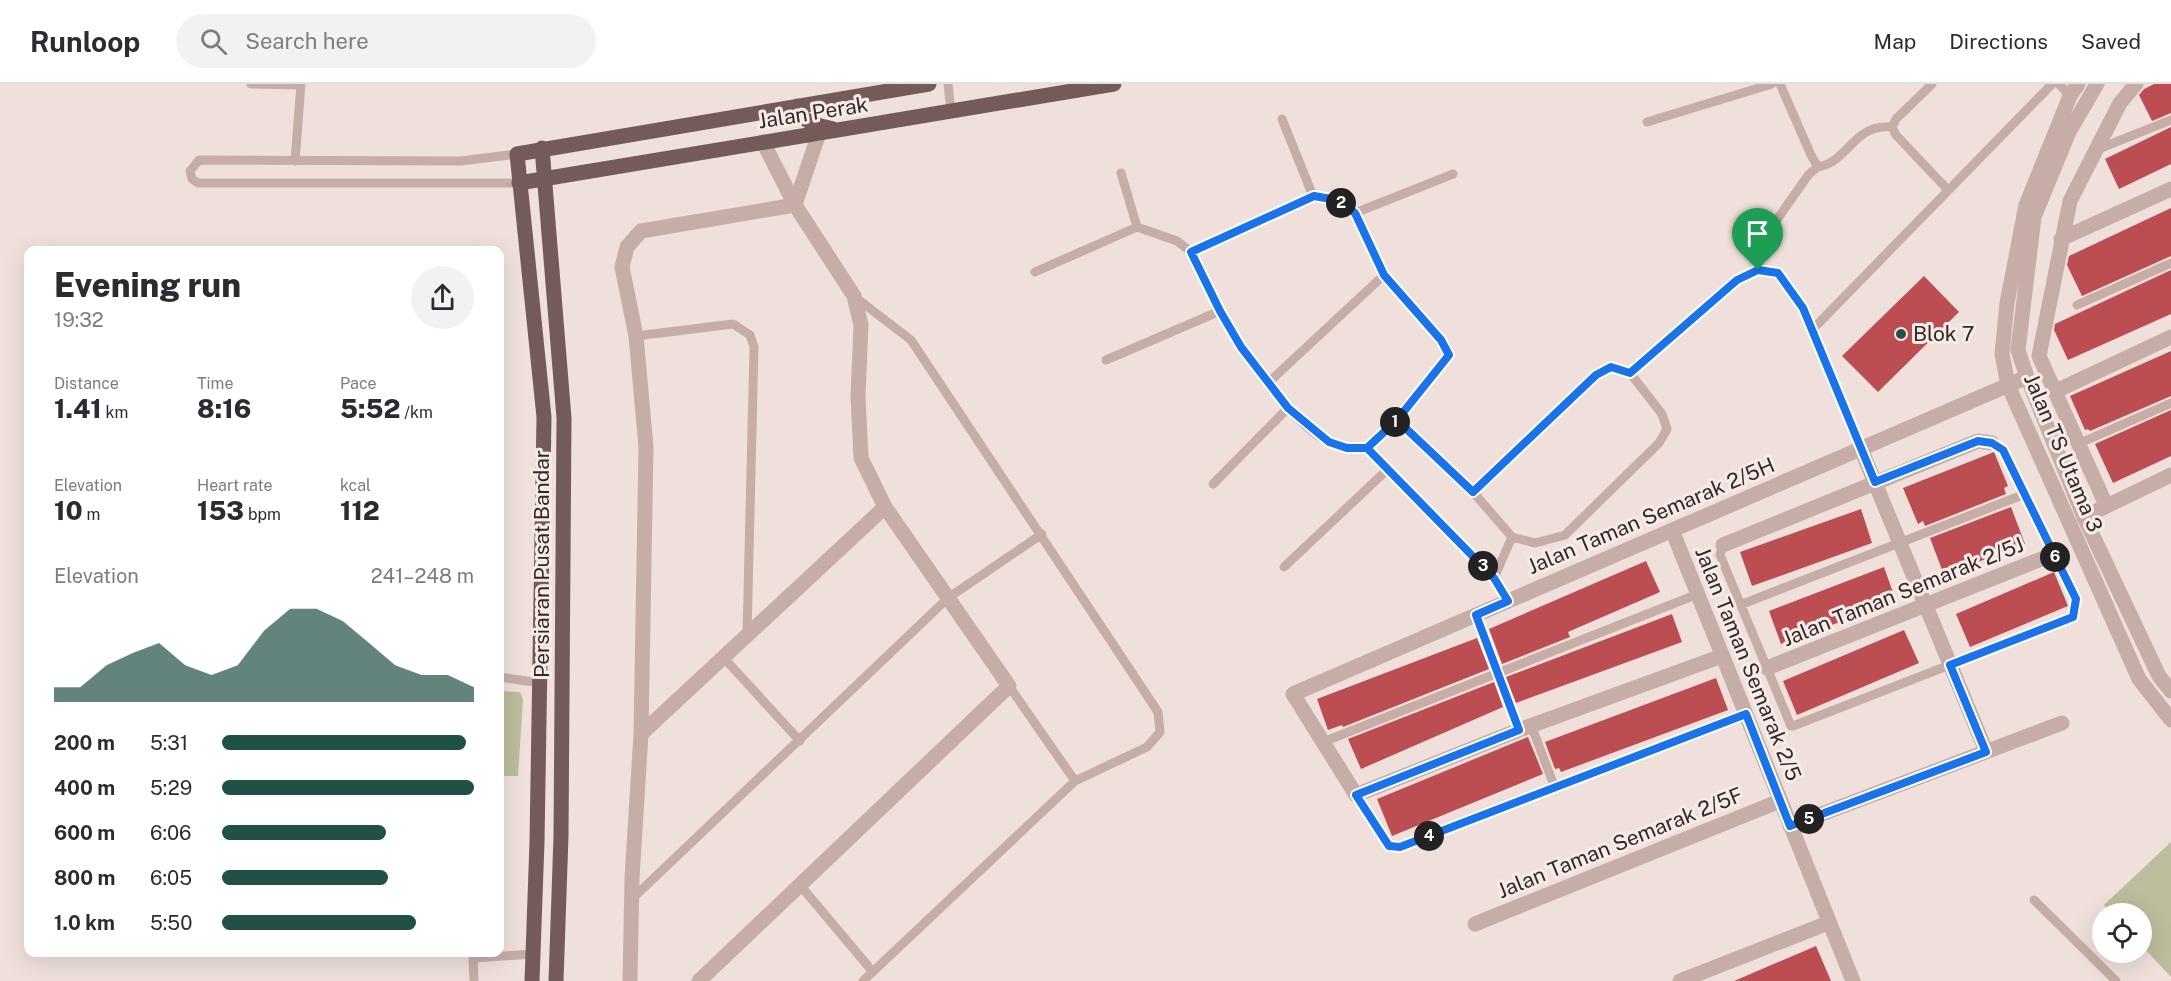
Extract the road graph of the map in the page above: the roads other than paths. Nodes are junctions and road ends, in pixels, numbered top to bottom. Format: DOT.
graph roads {
  1 [pos="251,84"];
  2 [pos="929,84"];
  3 [pos="948,84"];
  4 [pos="1114,84"];
  5 [pos="1772,84"];
  6 [pos="1780,84"];
  7 [pos="1932,84"];
  8 [pos="2052,84"];
  9 [pos="2059,84"];
  10 [pos="2097,84"];
  11 [pos="2136,84"];
  12 [pos="301,85"];
  13 [pos="2074,90"];
  14 [pos="796,106"];
  15 [pos="951,111"];
  16 [pos="1282,119"];
  17 [pos="2171,120"];
  18 [pos="1647,122"];
  19 [pos="1892,127"];
  20 [pos="839,130"];
  21 [pos="819,133"];
  22 [pos="762,142"];
  23 [pos="542,148"];
  24 [pos="2096,150"];
  25 [pos="517,154"];
  26 [pos="295,161"];
  27 [pos="1818,167"];
  28 [pos="1121,173"];
  29 [pos="1453,174"];
  30 [pos="544,178"];
  31 [pos="519,183"];
  32 [pos="2171,189"];
  33 [pos="1948,190"];
  34 [pos="1314,196"];
  35 [pos="795,205"];
  36 [pos="1355,213"];
  37 [pos="1137,227"];
  38 [pos="2061,239"];
  39 [pos="1191,252"];
  40 [pos="2171,262"];
  41 [pos="1758,270"];
  42 [pos="1035,272"];
  43 [pos="1384,275"];
  44 [pos="854,296"];
  45 [pos="2078,306"];
  46 [pos="1220,311"];
  47 [pos="1811,331"];
  48 [pos="636,336"];
  49 [pos="2171,337"];
  50 [pos="1106,360"];
  51 [pos="1630,373"];
  52 [pos="2026,378"];
  53 [pos="1269,382"];
  54 [pos="2008,385"];
  55 [pos="2056,391"];
  56 [pos="2171,403"];
  57 [pos="1288,408"];
  58 [pos="1397,420"];
  59 [pos="1992,443"];
  60 [pos="2078,444"];
  61 [pos="1367,448"];
  62 [pos="1861,449"];
  63 [pos="1388,469"];
  64 [pos="2171,475"];
  65 [pos="1875,482"];
  66 [pos="1213,484"];
  67 [pos="1473,492"];
  68 [pos="2025,494"];
  69 [pos="2106,505"];
  70 [pos="885,507"];
  71 [pos="2084,517"];
  72 [pos="1672,530"];
  73 [pos="1042,534"];
  74 [pos="1512,537"];
  75 [pos="1900,544"];
  76 [pos="1723,545"];
  77 [pos="2054,554"];
  78 [pos="1284,567"];
  79 [pos="1494,578"];
  80 [pos="1698,594"];
  81 [pos="948,598"];
  82 [pos="1508,601"];
  83 [pos="1740,605"];
  84 [pos="1926,606"];
  85 [pos="1476,615"];
  86 [pos="747,635"];
  87 [pos="1722,656"];
  88 [pos="723,657"];
  89 [pos="1950,665"];
  90 [pos="1767,668"];
  91 [pos="1497,671"];
  92 [pos="504,678"];
  93 [pos="540,683"];
  94 [pos="1009,686"];
  95 [pos="2171,691"];
  96 [pos="1746,714"];
  97 [pos="2171,720"];
  98 [pos="2062,723"];
  99 [pos="1525,727"];
  100 [pos="641,734"];
  101 [pos="800,741"];
  102 [pos="1323,742"];
  103 [pos="1986,752"];
  104 [pos="1075,781"];
  105 [pos="1555,788"];
  106 [pos="1356,795"];
  107 [pos="1780,801"];
  108 [pos="1790,826"];
  109 [pos="800,885"];
  110 [pos="632,899"];
  111 [pos="2034,900"];
  112 [pos="1828,923"];
  113 [pos="1476,924"];
  114 [pos="504,954"];
  115 [pos="533,954"];
  116 [pos="473,957"];
  117 [pos="873,972"];
  118 [pos="474,981"];
  119 [pos="532,981"];
  120 [pos="556,981"];
  121 [pos="630,981"];
  122 [pos="699,981"];
  123 [pos="863,981"];
  124 [pos="1680,981"];
  125 [pos="1853,981"];
  126 [pos="2116,981"];
  1 -- 12 [label="lane"];
  2 -- 14 [label="main road, Jalan Perak"];
  3 -- 15 [label="lane"];
  4 -- 15 [label="main road, Jalan Perak"];
  5 -- 18 [label="lane"];
  6 -- 27 [label="lane"];
  7 -- 19 [label="lane"];
  8 -- 33 [label="lane"];
  9 -- 13 [label="lane"];
  10 -- 52 [label="street, Jalan TS Utama 3"];
  11 -- 24 [label="street"];
  12 -- 26 [label="lane"];
  13 -- 54 [label="street, Jalan TS Utama 3"];
  14 -- 20 [label="main road"];
  14 -- 23 [label="main road, Jalan Perak"];
  15 -- 20 [label="main road, Jalan Perak"];
  16 -- 34 [label="lane"];
  17 -- 24 [label="lane"];
  19 -- 27 [label="lane"];
  19 -- 33 [label="lane"];
  20 -- 21 [label="main road, Jalan Perak"];
  21 -- 22 [label="main road, Jalan Perak"];
  21 -- 35 [label="street"];
  22 -- 30 [label="main road, Jalan Perak"];
  22 -- 35 [label="street"];
  23 -- 25 [label="main road, Jalan Perak"];
  23 -- 30 [label="main road, Persiaran Pusat Bandar"];
  24 -- 38 [label="street"];
  25 -- 26 [label="lane"];
  25 -- 31 [label="main road, Persiaran Pusat Bandar"];
  26 -- 31 [label="lane"];
  27 -- 41 [label="lane"];
  28 -- 37 [label="lane"];
  29 -- 36 [label="lane"];
  30 -- 31 [label="main road, Jalan Perak"];
  30 -- 120 [label="main road, Persiaran Pusat Bandar"];
  31 -- 93 [label="main road, Persiaran Pusat Bandar"];
  32 -- 38 [label="street"];
  33 -- 47 [label="lane"];
  34 -- 36 [label="lane"];
  34 -- 39 [label="lane"];
  35 -- 44 [label="street"];
  35 -- 48 [label="street"];
  36 -- 43 [label="lane"];
  37 -- 39 [label="lane"];
  37 -- 42 [label="lane"];
  38 -- 55 [label="street"];
  39 -- 46 [label="lane"];
  40 -- 45 [label="lane"];
  41 -- 47 [label="lane"];
  41 -- 51 [label="lane"];
  43 -- 53 [label="lane"];
  43 -- 58 [label="lane"];
  44 -- 70 [label="street"];
  44 -- 73 [label="lane"];
  46 -- 50 [label="lane"];
  46 -- 53 [label="lane"];
  47 -- 62 [label="lane"];
  48 -- 86 [label="lane"];
  48 -- 100 [label="street"];
  49 -- 55 [label="street"];
  51 -- 67 [label="lane"];
  51 -- 74 [label="lane"];
  52 -- 54 [label="street, Jalan Taman Semarak 2/5H"];
  52 -- 71 [label="street, Jalan TS Utama 3"];
  53 -- 57 [label="lane"];
  54 -- 62 [label="street, Jalan Taman Semarak 2/5H"];
  54 -- 97 [label="street, Jalan TS Utama 3"];
  55 -- 60 [label="street"];
  56 -- 60 [label="lane"];
  57 -- 61 [label="lane"];
  57 -- 66 [label="lane"];
  58 -- 61 [label="lane"];
  58 -- 67 [label="lane"];
  59 -- 65 [label="street"];
  59 -- 68 [label="lane"];
  60 -- 69 [label="street"];
  61 -- 63 [label="lane"];
  62 -- 65 [label="street"];
  62 -- 72 [label="street, Jalan Taman Semarak 2/5H"];
  63 -- 78 [label="lane"];
  63 -- 79 [label="lane"];
  64 -- 69 [label="street"];
  65 -- 75 [label="street"];
  65 -- 76 [label="street"];
  67 -- 74 [label="lane"];
  68 -- 75 [label="lane"];
  68 -- 77 [label="lane"];
  69 -- 71 [label="street"];
  70 -- 81 [label="street"];
  70 -- 86 [label="street"];
  71 -- 95 [label="street, Jalan TS Utama 3"];
  72 -- 80 [label="street, Jalan Taman Semarak 2/5"];
  72 -- 82 [label="street, Jalan Taman Semarak 2/5H"];
  73 -- 81 [label="lane"];
  73 -- 104 [label="lane"];
  74 -- 79 [label="lane"];
  75 -- 83 [label="lane"];
  75 -- 84 [label="street"];
  76 -- 83 [label="lane"];
  77 -- 84 [label="street, Jalan Taman Semarak 2/5J"];
  77 -- 89 [label="lane"];
  79 -- 82 [label="lane"];
  80 -- 87 [label="street, Jalan Taman Semarak 2/5"];
  80 -- 91 [label="lane"];
  81 -- 94 [label="street"];
  81 -- 101 [label="lane"];
  82 -- 85 [label="street, Jalan Taman Semarak 2/5H"];
  83 -- 90 [label="lane"];
  84 -- 89 [label="street"];
  84 -- 90 [label="street, Jalan Taman Semarak 2/5J"];
  85 -- 91 [label="lane"];
  85 -- 102 [label="street, Jalan Taman Semarak 2/5H"];
  86 -- 88 [label="street"];
  87 -- 96 [label="street, Jalan Taman Semarak 2/5"];
  87 -- 99 [label="street"];
  88 -- 100 [label="street"];
  88 -- 101 [label="lane"];
  89 -- 90 [label="lane"];
  89 -- 103 [label="street"];
  91 -- 99 [label="lane"];
  91 -- 102 [label="lane"];
  92 -- 93 [label="lane"];
  93 -- 115 [label="main road, Persiaran Pusat Bandar"];
  94 -- 104 [label="lane"];
  94 -- 109 [label="street"];
  96 -- 105 [label="lane"];
  96 -- 107 [label="street, Jalan Taman Semarak 2/5"];
  98 -- 103 [label="street"];
  99 -- 105 [label="lane"];
  99 -- 106 [label="street"];
  100 -- 110 [label="street"];
  101 -- 110 [label="lane"];
  102 -- 106 [label="street"];
  103 -- 108 [label="street"];
  104 -- 117 [label="lane"];
  105 -- 106 [label="lane"];
  107 -- 108 [label="street, Jalan Taman Semarak 2/5"];
  107 -- 113 [label="street, Jalan Taman Semarak 2/5F"];
  108 -- 112 [label="street, Jalan Taman Semarak 2/5"];
  109 -- 117 [label="lane"];
  109 -- 122 [label="street"];
  110 -- 121 [label="street"];
  111 -- 126 [label="lane"];
  112 -- 124 [label="street"];
  112 -- 125 [label="street, Jalan Taman Semarak 2/5"];
  114 -- 115 [label="lane"];
  115 -- 119 [label="main road, Persiaran Pusat Bandar"];
  116 -- 118 [label="lane"];
  117 -- 123 [label="lane"];
}
